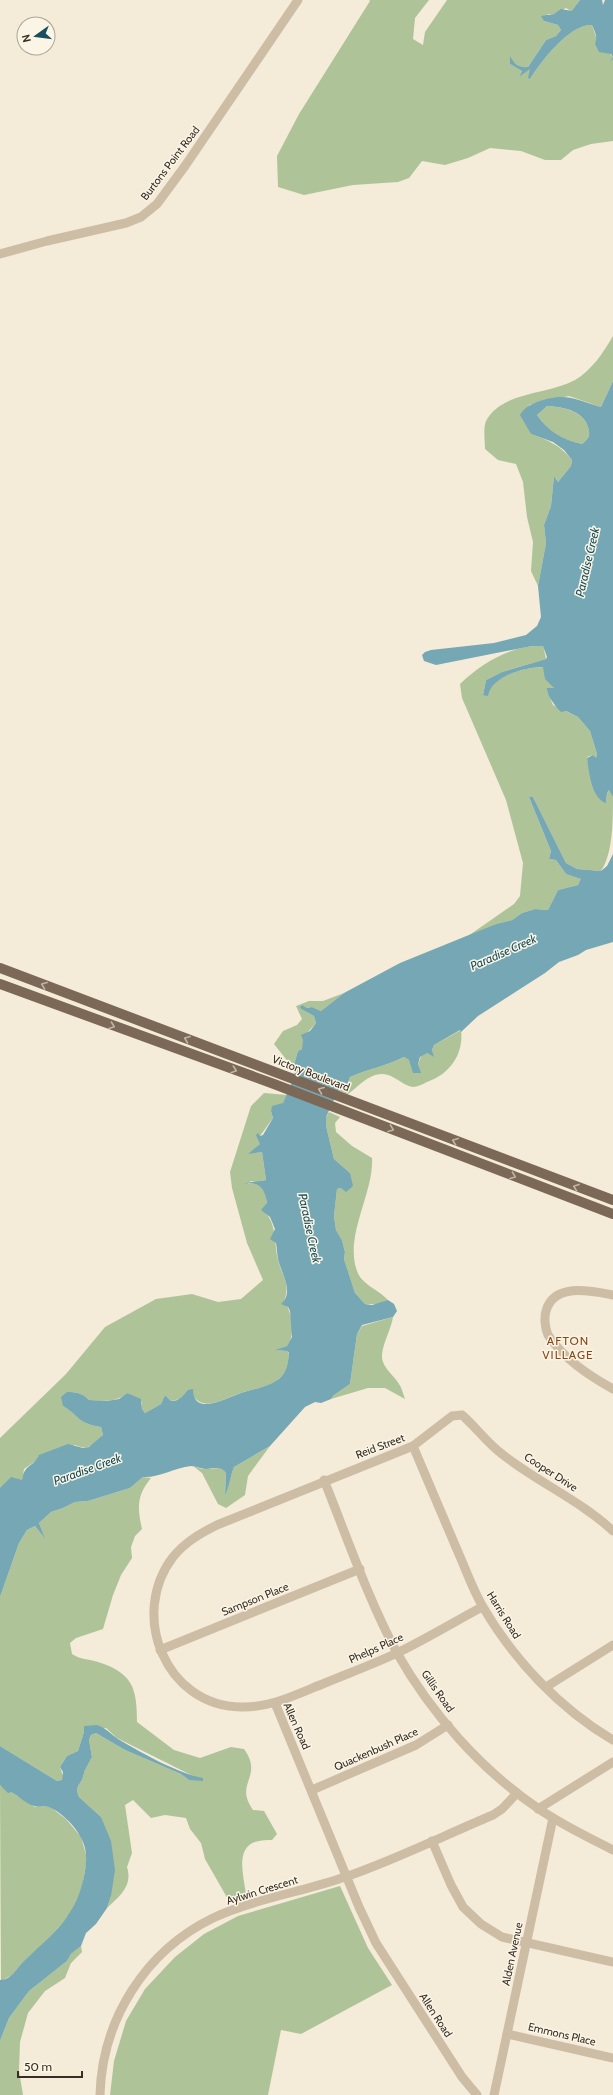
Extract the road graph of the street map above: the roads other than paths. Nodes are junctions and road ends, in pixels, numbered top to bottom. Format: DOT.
graph roads {
  1 [pos="298,0"];
  2 [pos="0,254"];
  3 [pos="0,968"];
  4 [pos="0,984"];
  5 [pos="613,1200"];
  6 [pos="613,1214"];
  7 [pos="613,1294"];
  8 [pos="613,1389"];
  9 [pos="479,1431"];
  10 [pos="413,1446"];
  11 [pos="324,1480"];
  12 [pos="613,1531"];
  13 [pos="360,1569"];
  14 [pos="482,1607"];
  15 [pos="613,1645"];
  16 [pos="160,1650"];
  17 [pos="398,1653"];
  18 [pos="546,1687"];
  19 [pos="275,1703"];
  20 [pos="448,1725"];
  21 [pos="613,1740"];
  22 [pos="613,1762"];
  23 [pos="312,1790"];
  24 [pos="517,1793"];
  25 [pos="538,1808"];
  26 [pos="553,1818"];
  27 [pos="432,1841"];
  28 [pos="613,1850"];
  29 [pos="346,1876"];
  30 [pos="526,1942"];
  31 [pos="613,1962"];
  32 [pos="507,2034"];
  33 [pos="613,2058"];
  34 [pos="100,2095"];
  35 [pos="477,2095"];
  36 [pos="494,2095"];
  1 -- 2 [label="street, Burtons Point Road"];
  5 -- 3 [label="main road, Victory Boulevard, one-way"];
  4 -- 6 [label="main road, one-way"];
  7 -- 8 [label="street"];
  9 -- 10 [label="street, Reid Street"];
  9 -- 12 [label="street, Cooper Drive"];
  10 -- 11 [label="street, Reid Street"];
  10 -- 14 [label="street, Harris Road"];
  11 -- 13 [label="street, Gillis Road"];
  11 -- 16 [label="street, Allen Road"];
  13 -- 16 [label="street, Sampson Place"];
  13 -- 17 [label="street, Gillis Road"];
  14 -- 17 [label="street, Phelps Place"];
  14 -- 18 [label="street, Harris Road"];
  15 -- 18 [label="street"];
  16 -- 19 [label="street, Allen Road"];
  17 -- 19 [label="street, Phelps Place"];
  17 -- 20 [label="street, Gillis Road"];
  18 -- 21 [label="street, Harris Road"];
  19 -- 23 [label="street, Allen Road"];
  20 -- 23 [label="street, Quackenbush Place"];
  20 -- 24 [label="street, Gillis Road"];
  22 -- 25 [label="street"];
  23 -- 29 [label="street, Allen Road"];
  24 -- 25 [label="street, Gillis Road"];
  24 -- 27 [label="street, Aylwin Crescent"];
  25 -- 26 [label="street, Gillis Road"];
  26 -- 28 [label="street, Gillis Road"];
  26 -- 30 [label="street, Alden Avenue"];
  27 -- 29 [label="street, Aylwin Crescent"];
  27 -- 30 [label="street"];
  29 -- 34 [label="street, Aylwin Crescent"];
  29 -- 35 [label="street, Allen Road"];
  30 -- 31 [label="street"];
  30 -- 32 [label="street, Alden Avenue"];
  32 -- 33 [label="street, Emmons Place"];
  32 -- 36 [label="street, Alden Avenue"];
}
